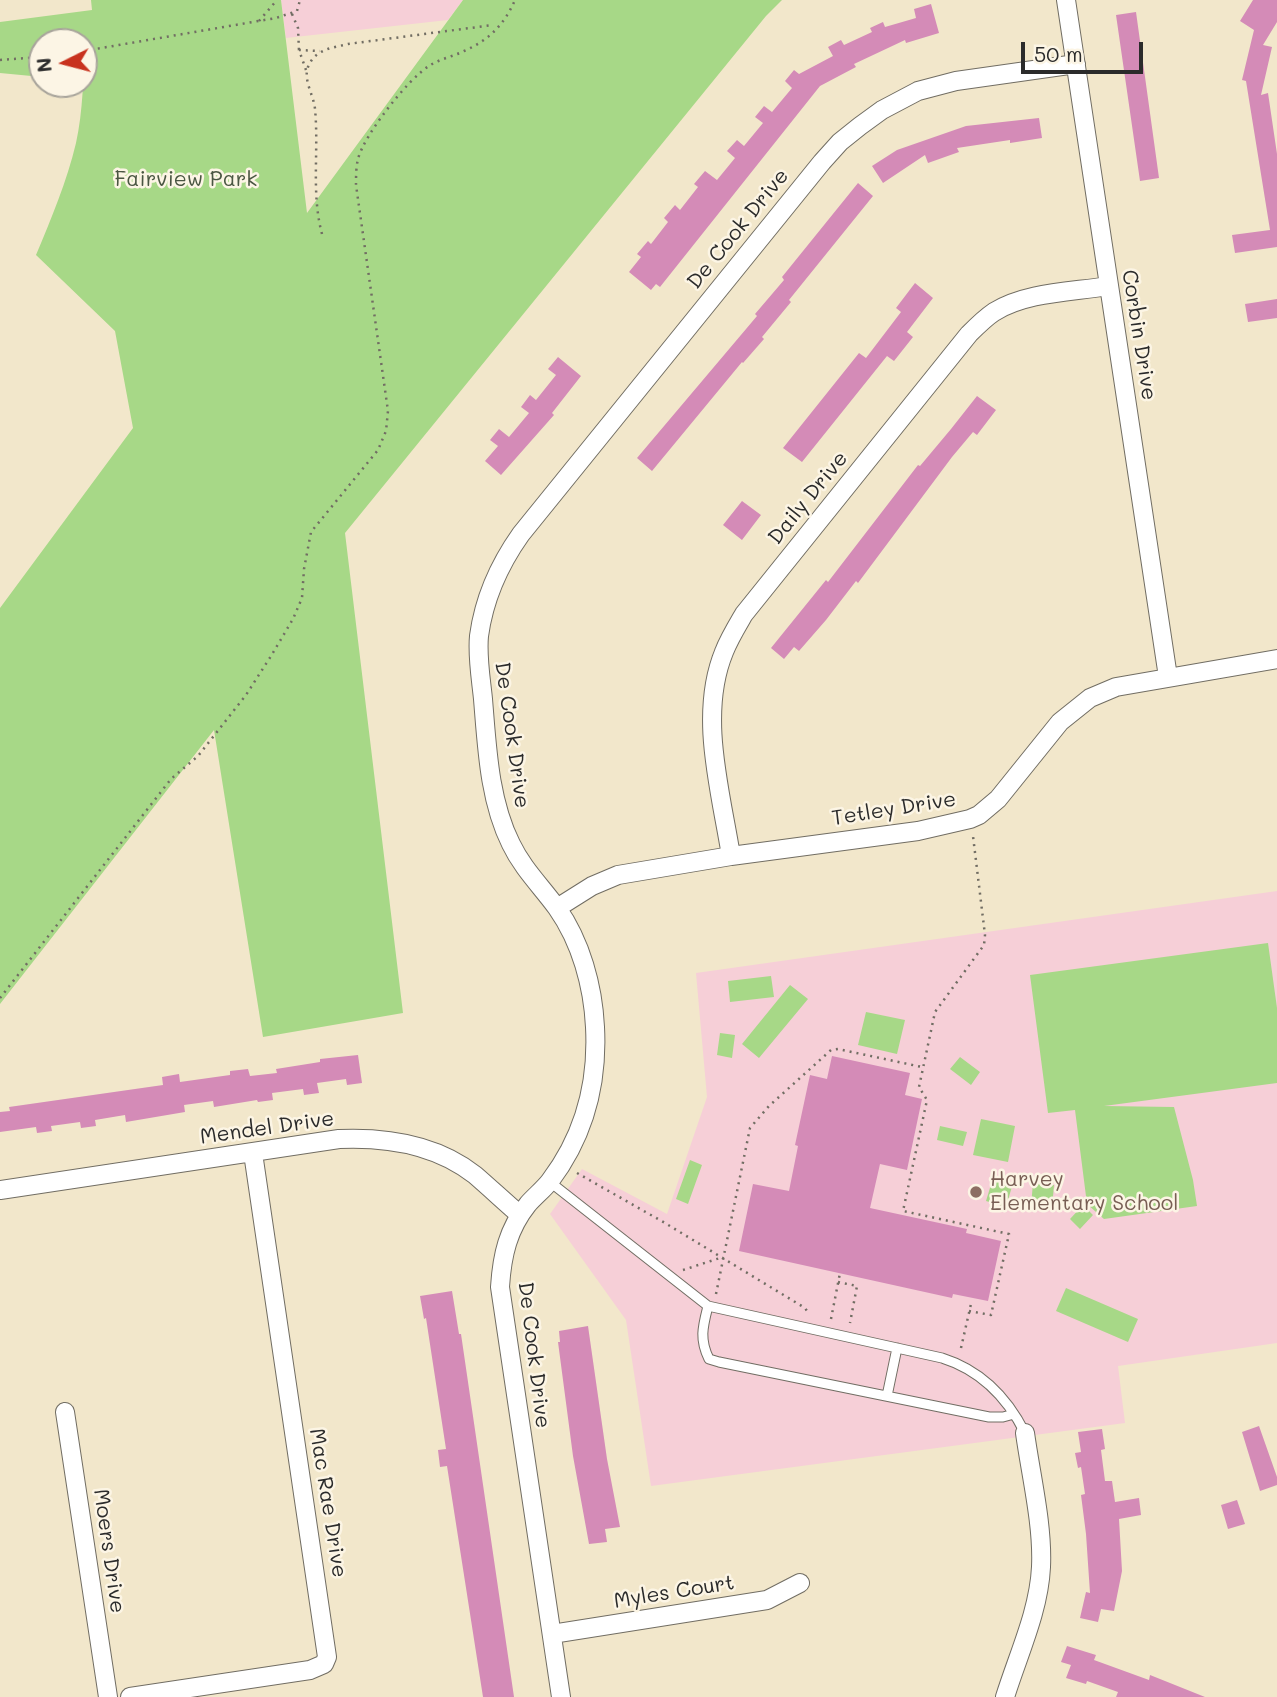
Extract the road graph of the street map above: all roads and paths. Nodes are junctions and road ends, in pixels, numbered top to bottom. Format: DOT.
graph roads {
  1 [pos="277,0"];
  2 [pos="300,0"];
  3 [pos="516,0"];
  4 [pos="1066,0"];
  5 [pos="291,13"];
  6 [pos="259,21"];
  7 [pos="493,25"];
  8 [pos="98,49"];
  9 [pos="299,51"];
  10 [pos="323,51"];
  11 [pos="28,58"];
  12 [pos="0,60"];
  13 [pos="1076,64"];
  14 [pos="307,73"];
  15 [pos="322,234"];
  16 [pos="1108,286"];
  17 [pos="1277,659"];
  18 [pos="1168,677"];
  19 [pos="970,819"];
  20 [pos="731,856"];
  21 [pos="557,908"];
  22 [pos="0,998"];
  23 [pos="923,1067"];
  24 [pos="253,1153"];
  25 [pos="577,1173"];
  26 [pos="550,1182"];
  27 [pos="0,1190"];
  28 [pos="520,1215"];
  29 [pos="723,1257"];
  30 [pos="683,1270"];
  31 [pos="840,1273"];
  32 [pos="838,1282"];
  33 [pos="716,1294"];
  34 [pos="971,1304"];
  35 [pos="708,1306"];
  36 [pos="970,1311"];
  37 [pos="809,1315"];
  38 [pos="831,1319"];
  39 [pos="850,1323"];
  40 [pos="897,1348"];
  41 [pos="961,1348"];
  42 [pos="887,1396"];
  43 [pos="65,1412"];
  44 [pos="1014,1414"];
  45 [pos="1025,1433"];
  46 [pos="800,1583"];
  47 [pos="552,1634"];
  48 [pos="108,1697"];
  49 [pos="131,1697"];
  50 [pos="561,1697"];
  51 [pos="1005,1697"];
  1 -- 6 [label="path"];
  2 -- 5 [label="path"];
  3 -- 22 [label="path"];
  4 -- 13 [label="street, Corbin Drive"];
  5 -- 6 [label="path"];
  5 -- 9 [label="path"];
  6 -- 8 [label="path"];
  7 -- 10 [label="path"];
  9 -- 10 [label="path"];
  9 -- 14 [label="path"];
  10 -- 14 [label="path"];
  11 -- 12 [label="path"];
  13 -- 16 [label="street, Corbin Drive"];
  13 -- 21 [label="street, De Cook Drive"];
  14 -- 15 [label="path"];
  16 -- 18 [label="street, Corbin Drive"];
  16 -- 20 [label="street, Daily Drive"];
  17 -- 18 [label="street, Tetley Drive"];
  18 -- 19 [label="street, Tetley Drive"];
  19 -- 20 [label="street, Tetley Drive"];
  19 -- 23 [label="path"];
  20 -- 21 [label="street, Tetley Drive"];
  21 -- 26 [label="street, De Cook Drive"];
  23 -- 29 [label="path"];
  23 -- 36 [label="path"];
  24 -- 27 [label="street, Mendel Drive"];
  24 -- 28 [label="street, Mendel Drive"];
  24 -- 49 [label="street, Mac Rae Drive"];
  25 -- 29 [label="path"];
  26 -- 28 [label="street, De Cook Drive"];
  26 -- 35 [label="lane"];
  28 -- 47 [label="street, De Cook Drive"];
  29 -- 30 [label="path"];
  29 -- 33 [label="path"];
  29 -- 37 [label="path"];
  31 -- 32 [label="path"];
  32 -- 38 [label="path"];
  32 -- 39 [label="path"];
  34 -- 36 [label="path"];
  35 -- 40 [label="lane"];
  35 -- 42 [label="lane"];
  36 -- 41 [label="path"];
  40 -- 42 [label="lane"];
  40 -- 44 [label="lane"];
  42 -- 44 [label="lane"];
  43 -- 48 [label="street, Moers Drive"];
  44 -- 45 [label="lane"];
  45 -- 51 [label="street"];
  46 -- 47 [label="street, Myles Court"];
  47 -- 50 [label="street, De Cook Drive"];
}
